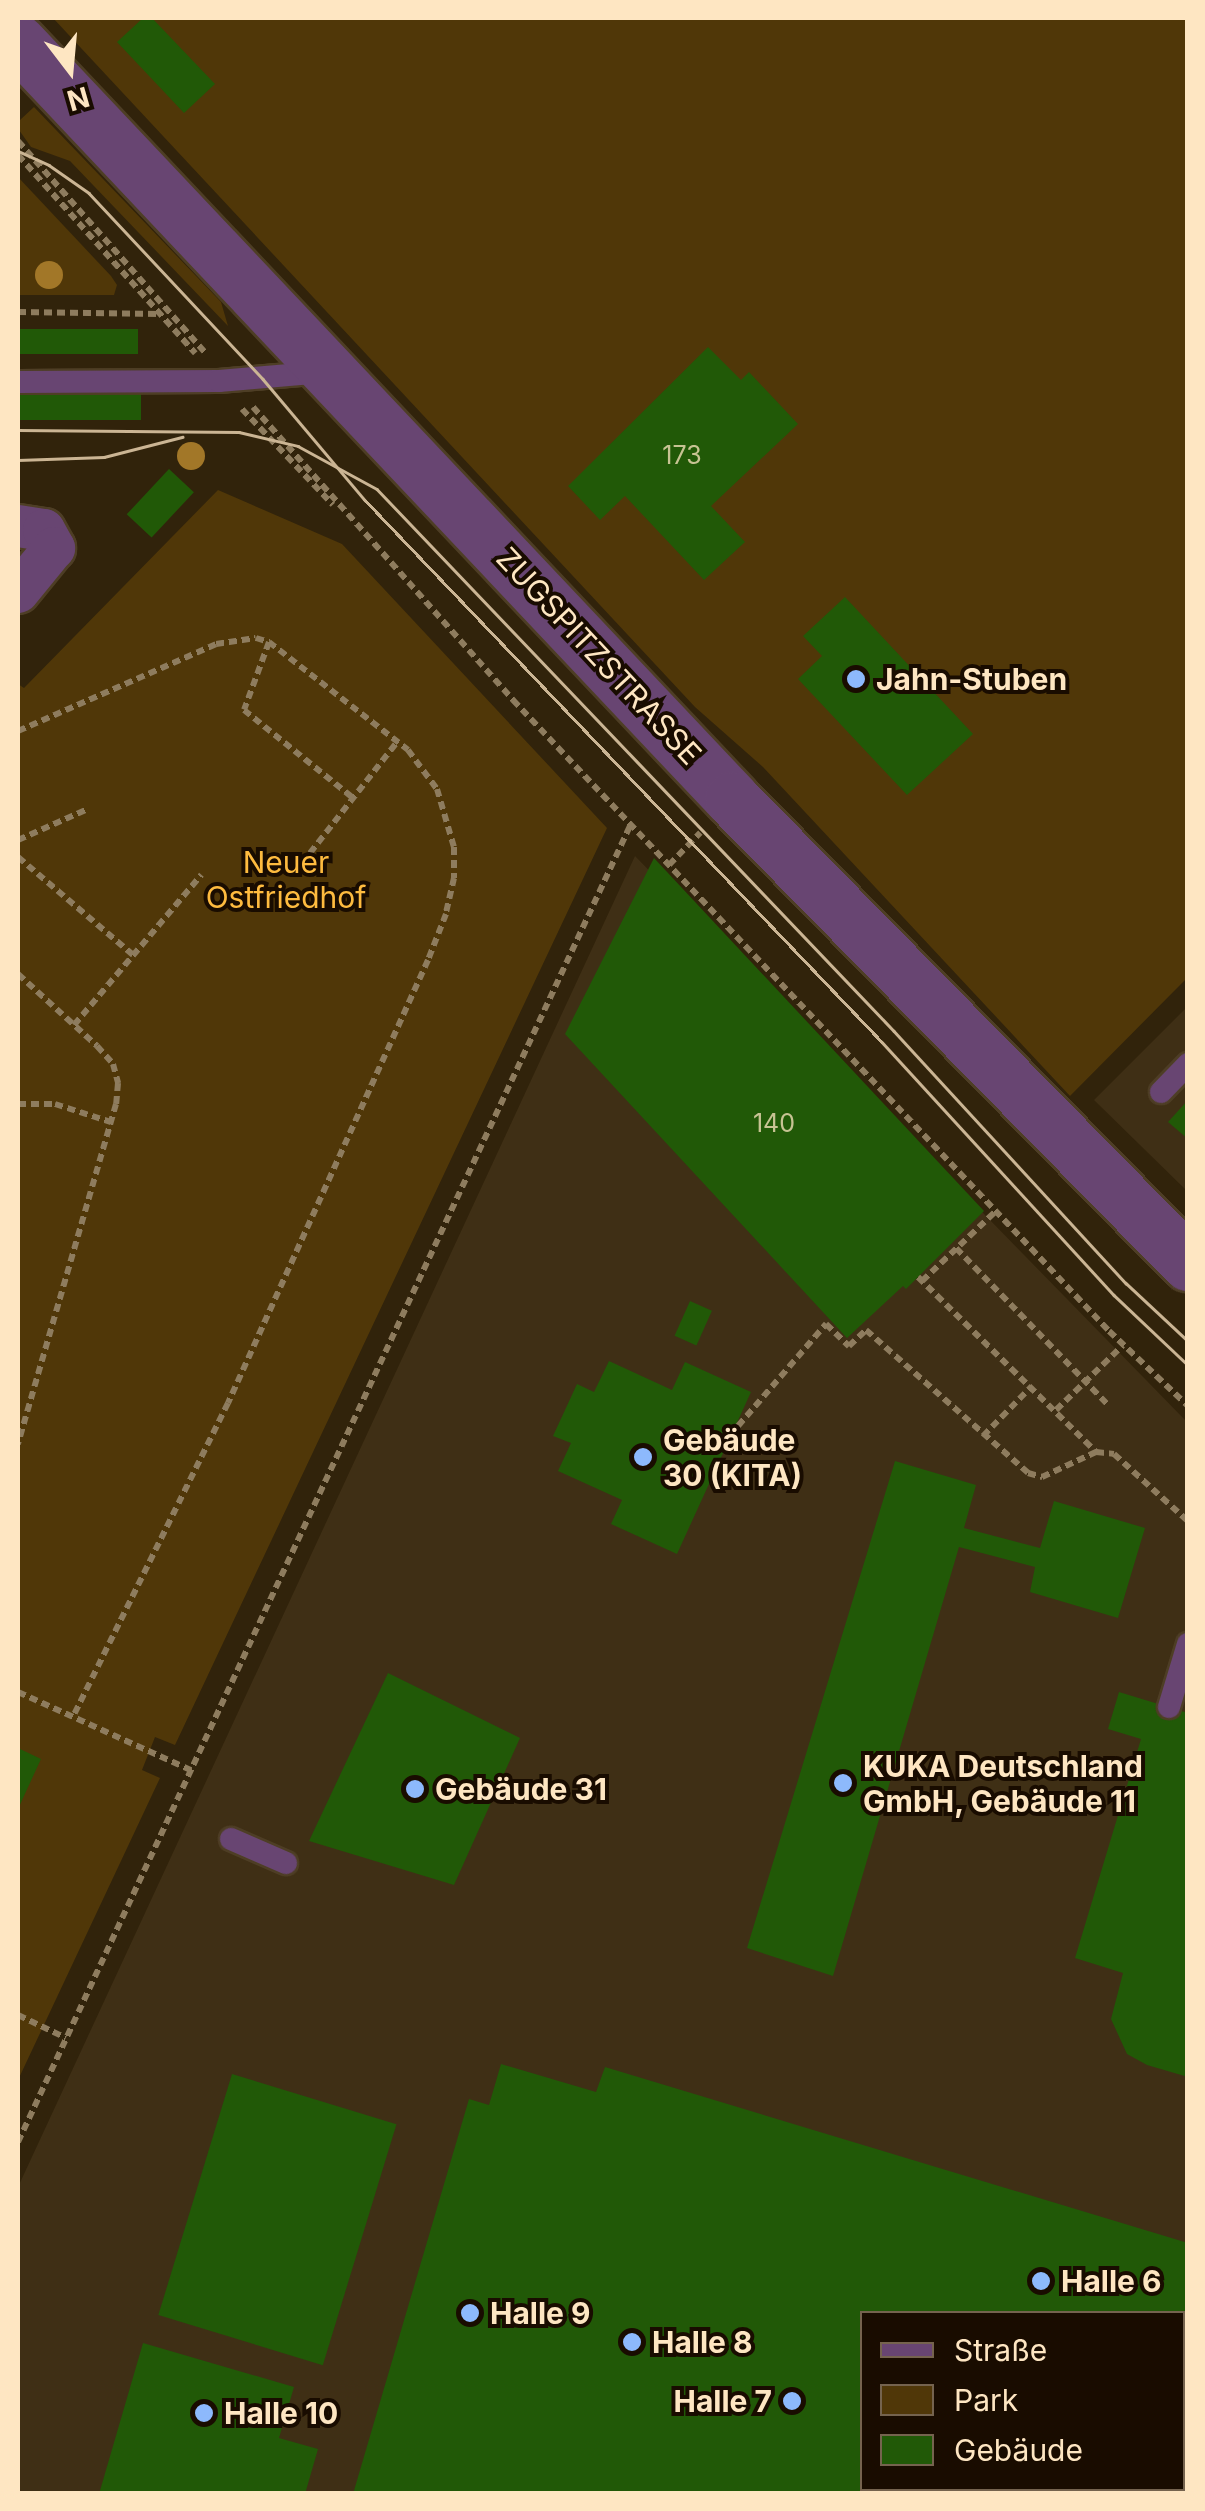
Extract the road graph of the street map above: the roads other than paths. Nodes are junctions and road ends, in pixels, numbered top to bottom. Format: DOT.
graph roads {
  1 [pos="18,42"];
  2 [pos="332,372"];
  3 [pos="18,382"];
  4 [pos="18,526"];
  5 [pos="18,592"];
  6 [pos="1188,1064"];
  7 [pos="1161,1092"];
  8 [pos="1188,1263"];
  9 [pos="1188,1644"];
  10 [pos="1169,1707"];
  11 [pos="231,1839"];
  12 [pos="286,1864"];
  1 -- 2 [label="street, ZUGSPITZSTRASSE"];
  2 -- 3 [label="lane"];
  2 -- 8 [label="street, ZUGSPITZSTRASSE"];
  4 -- 5 [label="street"];
  6 -- 7 [label="lane"];
  9 -- 10 [label="lane"];
  11 -- 12 [label="lane"];
}
